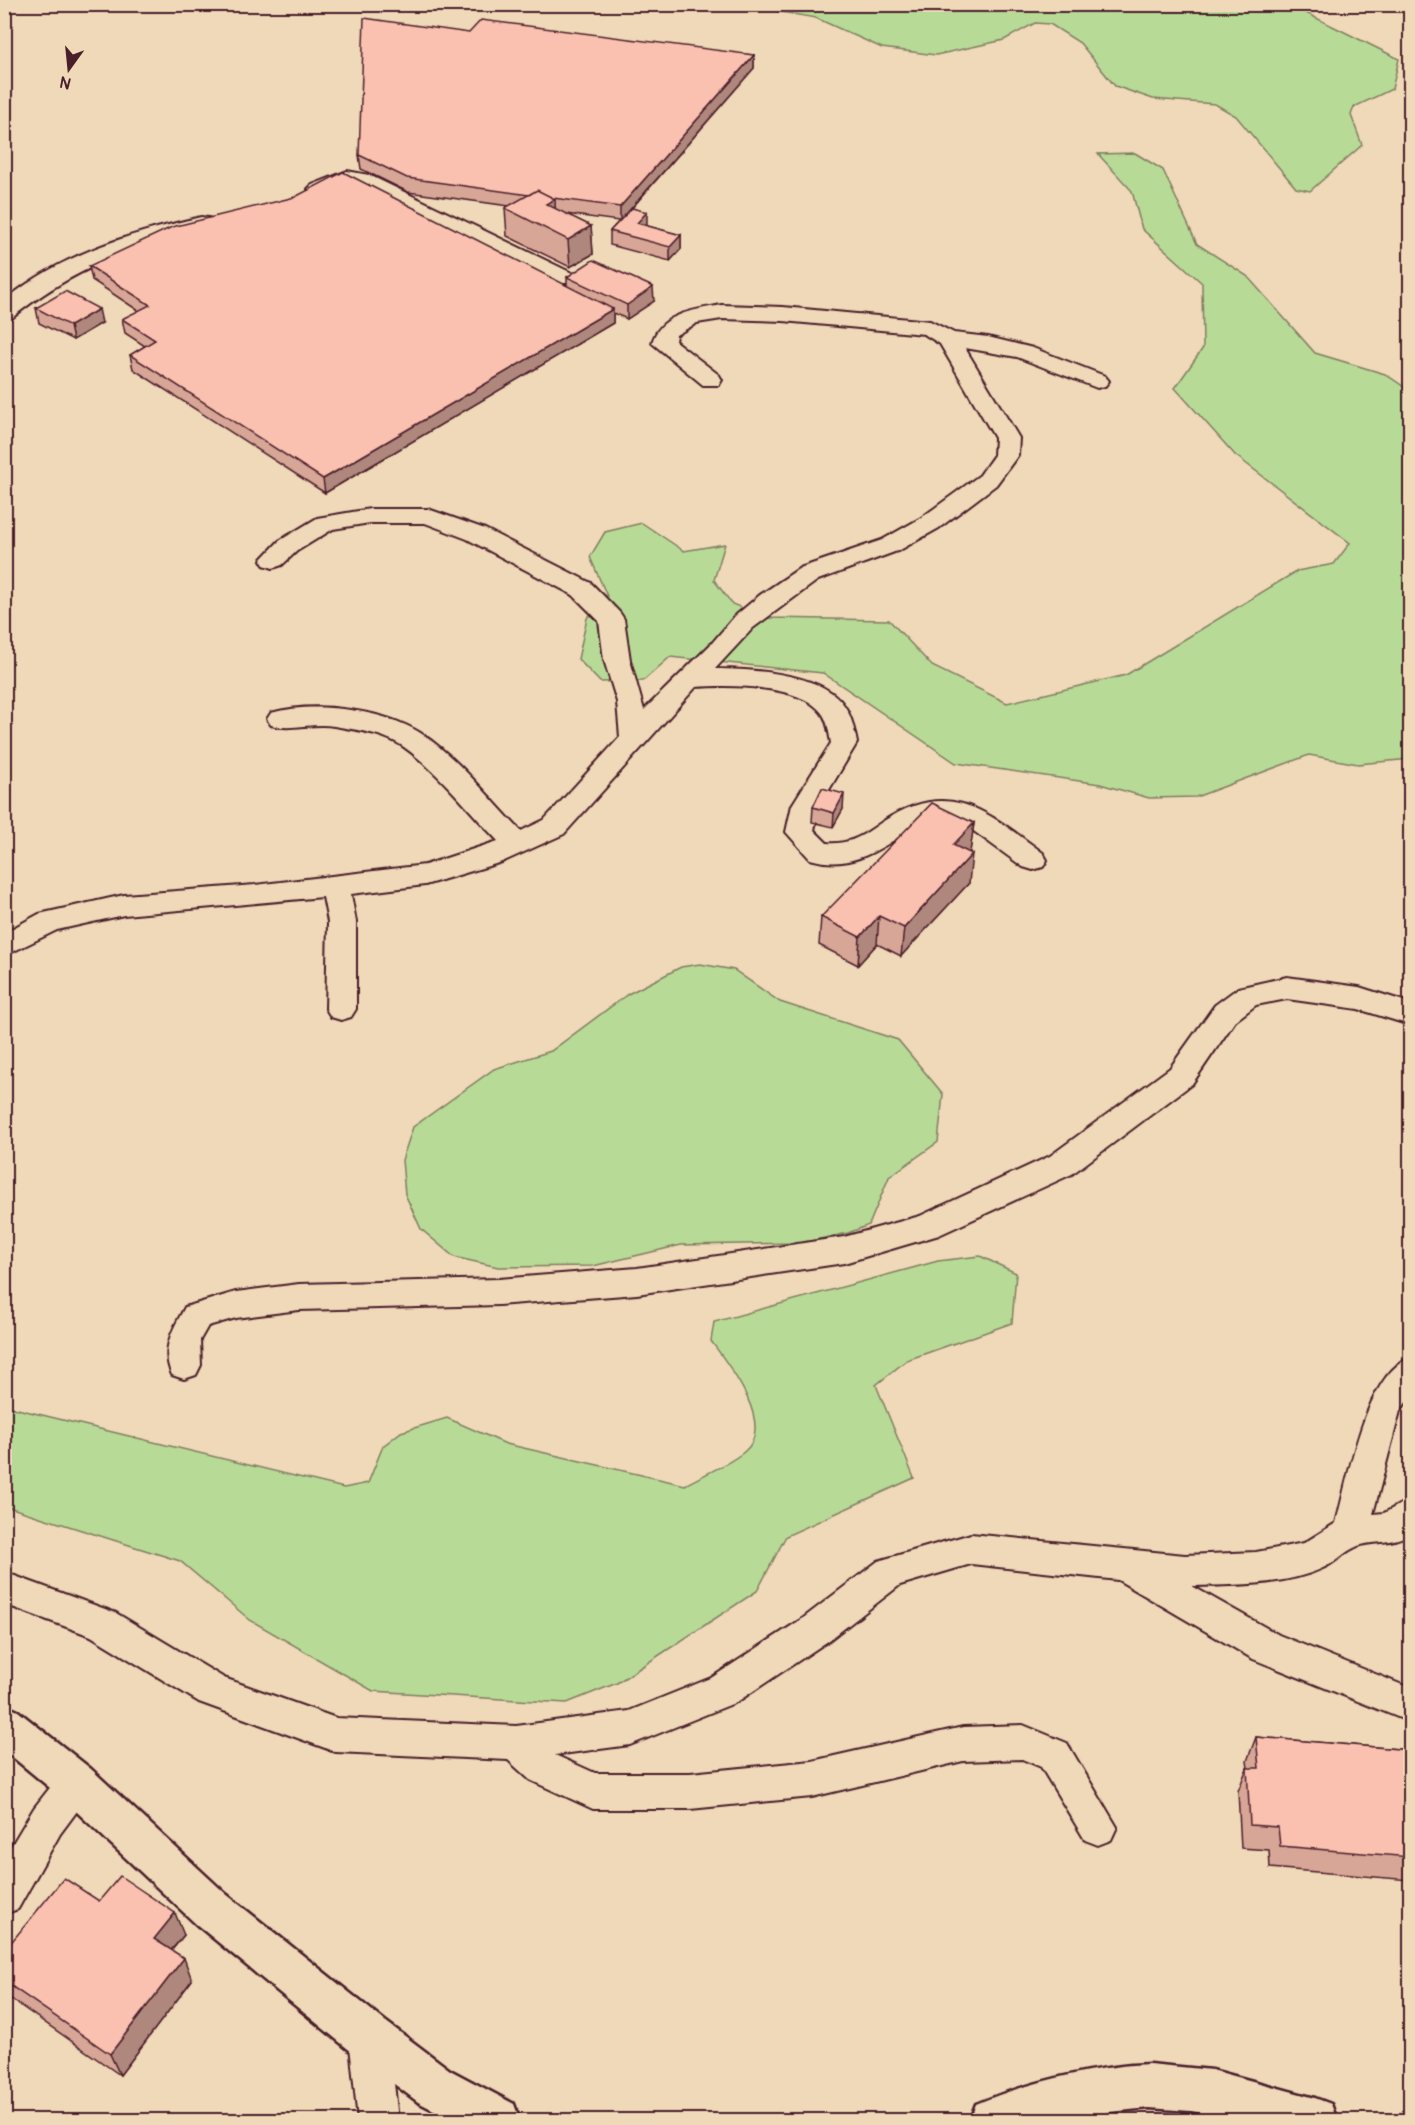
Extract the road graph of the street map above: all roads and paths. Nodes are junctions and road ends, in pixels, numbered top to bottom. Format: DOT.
graph roads {
  1 [pos="303,196"];
  2 [pos="222,218"];
  3 [pos="564,278"];
  4 [pos="4,314"];
  5 [pos="949,340"];
  6 [pos="711,380"];
  7 [pos="1097,381"];
  8 [pos="273,560"];
  9 [pos="688,679"];
  10 [pos="280,719"];
  11 [pos="633,737"];
  12 [pos="518,844"];
  13 [pos="1033,861"];
  14 [pos="335,885"];
  15 [pos="4,946"];
  16 [pos="341,1009"];
  17 [pos="1410,1014"];
  18 [pos="184,1365"];
  19 [pos="1410,1372"];
  20 [pos="1410,1514"];
  21 [pos="1351,1532"];
  22 [pos="1120,1564"];
  23 [pos="4,1588"];
  24 [pos="1410,1704"];
  25 [pos="4,1724"];
  26 [pos="516,1743"];
  27 [pos="76,1783"];
  28 [pos="1098,1827"];
  29 [pos="4,1896"];
  30 [pos="369,2037"];
  31 [pos="378,2121"];
  32 [pos="498,2121"];
  33 [pos="992,2121"];
  34 [pos="1315,2121"];
  1 -- 3 [label="lane"];
  2 -- 4 [label="lane"];
  5 -- 6 [label="lane"];
  5 -- 7 [label="lane"];
  5 -- 9 [label="lane"];
  8 -- 11 [label="lane"];
  9 -- 11 [label="lane"];
  9 -- 13 [label="lane"];
  10 -- 12 [label="lane"];
  11 -- 12 [label="lane"];
  12 -- 14 [label="lane"];
  14 -- 15 [label="lane"];
  14 -- 16 [label="lane"];
  17 -- 18 [label="lane"];
  19 -- 21 [label="lane"];
  20 -- 21 [label="lane"];
  21 -- 22 [label="lane"];
  22 -- 24 [label="lane"];
  22 -- 26 [label="lane"];
  23 -- 26 [label="lane"];
  25 -- 27 [label="street"];
  26 -- 28 [label="lane"];
  27 -- 29 [label="lane"];
  27 -- 30 [label="street"];
  30 -- 31 [label="lane"];
  30 -- 32 [label="street"];
  33 -- 34 [label="street"];
}
